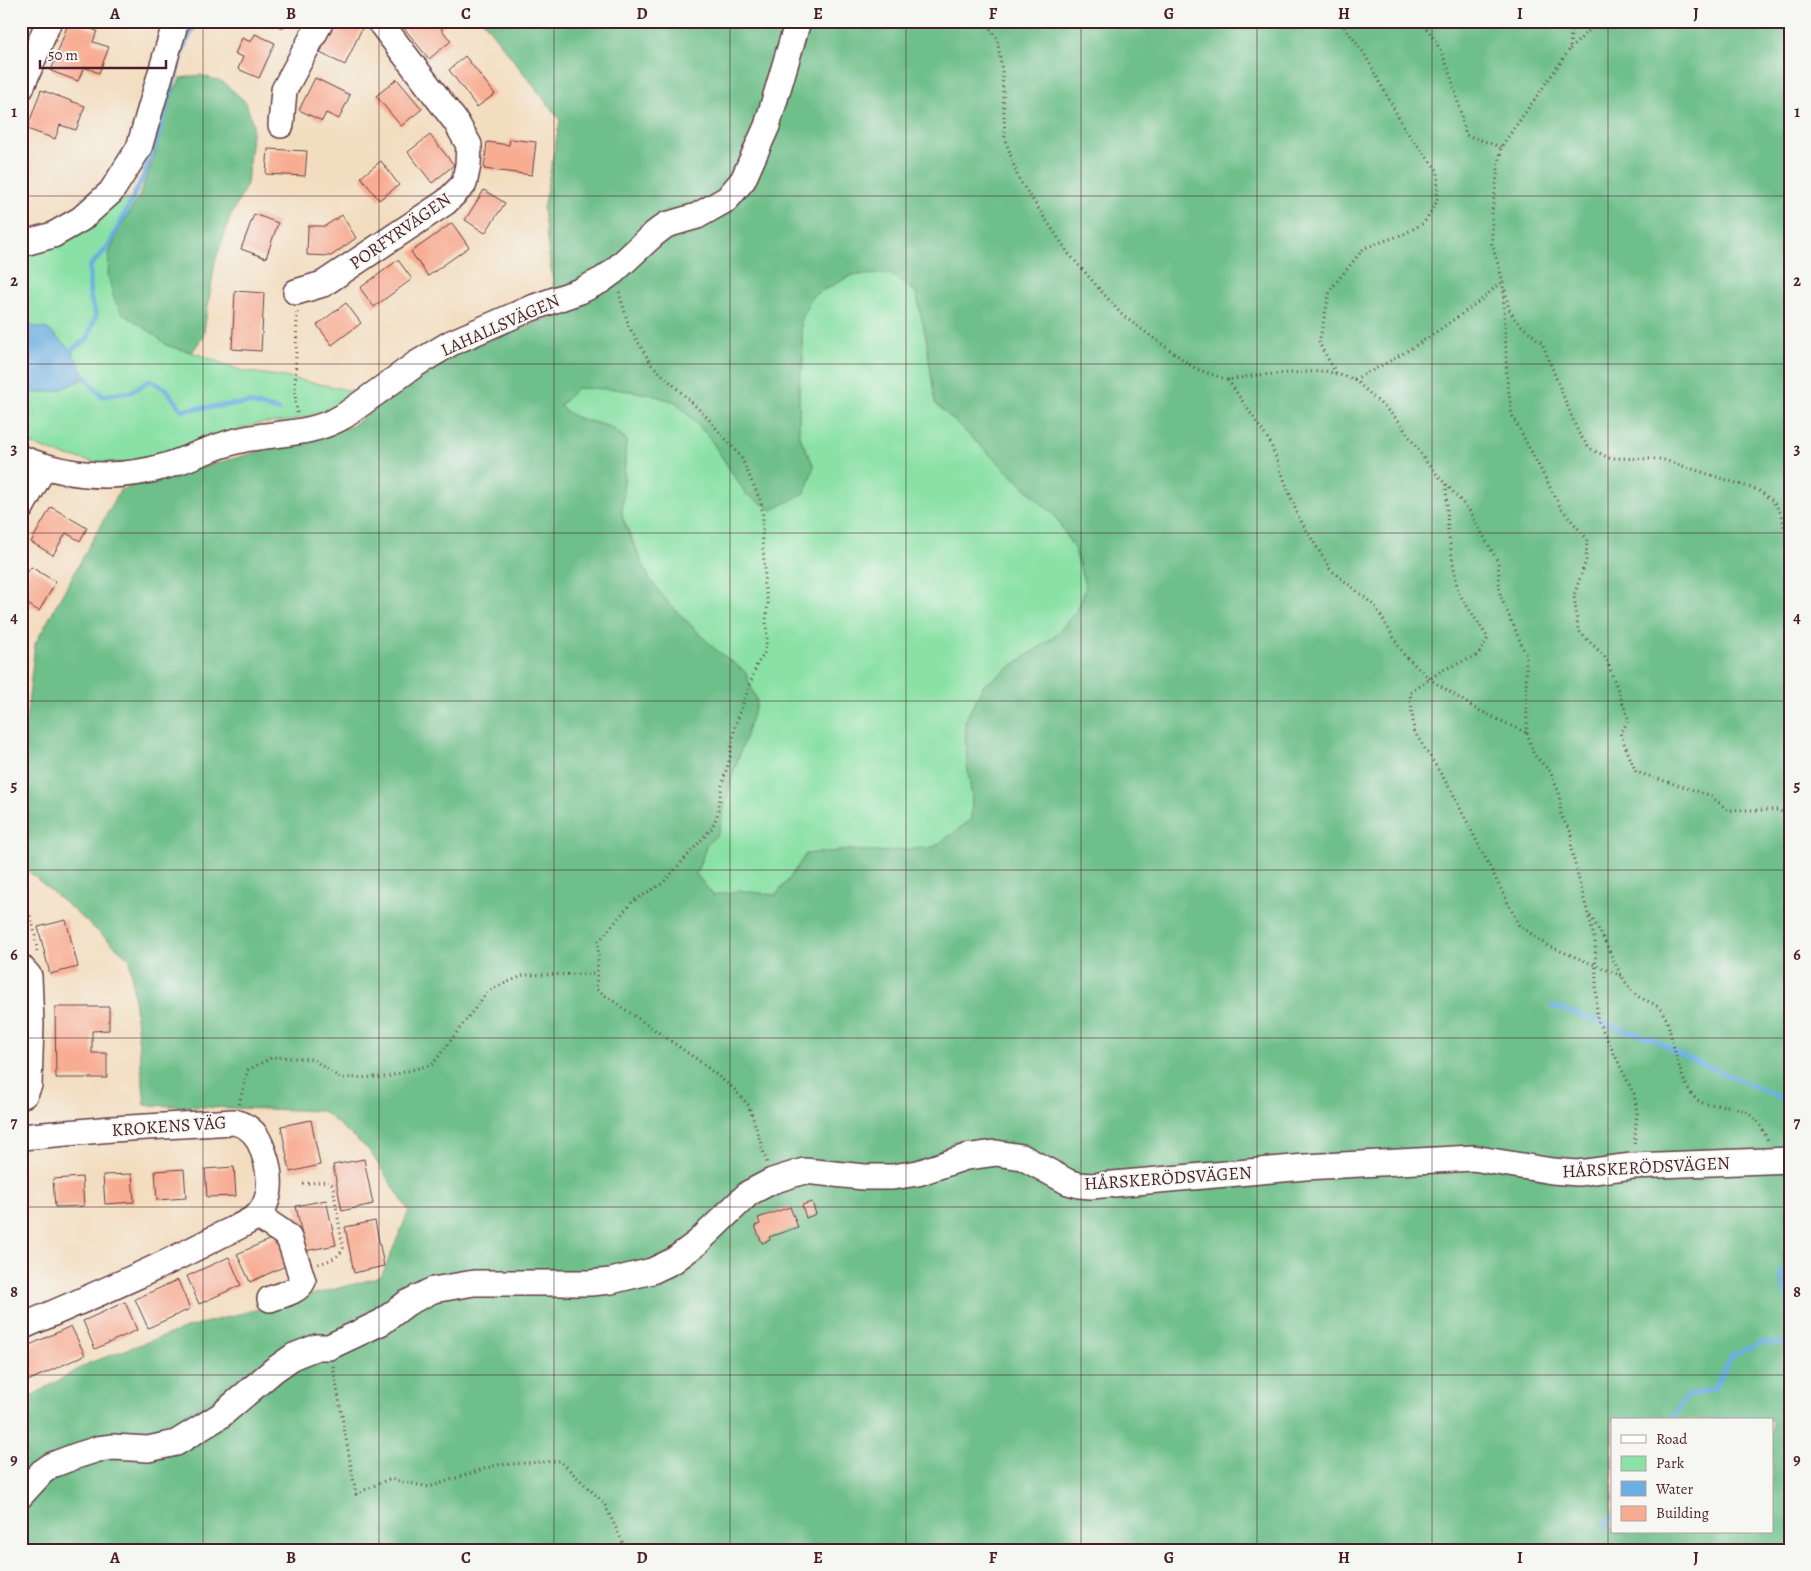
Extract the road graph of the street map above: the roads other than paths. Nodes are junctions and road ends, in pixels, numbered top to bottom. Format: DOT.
graph roads {
  1 [pos="49,21"];
  2 [pos="176,21"];
  3 [pos="321,21"];
  4 [pos="379,21"];
  5 [pos="798,21"];
  6 [pos="21,88"];
  7 [pos="281,125"];
  8 [pos="21,244"];
  9 [pos="296,292"];
  10 [pos="21,458"];
  11 [pos="44,467"];
  12 [pos="21,508"];
  13 [pos="21,967"];
  14 [pos="21,1096"];
  15 [pos="21,1137"];
  16 [pos="1778,1161"];
  17 [pos="258,1216"];
  18 [pos="270,1299"];
  19 [pos="21,1327"];
  20 [pos="21,1495"];
  1 -- 6 [label="street"];
  2 -- 8 [label="street"];
  3 -- 7 [label="street"];
  4 -- 9 [label="street, PORFYRVÄGEN"];
  5 -- 11 [label="street, LAHALLSVÄGEN"];
  10 -- 11 [label="street, LAHALLSVÄGEN"];
  11 -- 12 [label="street"];
  13 -- 14 [label="street"];
  15 -- 17 [label="street, KROKENS VÄG"];
  16 -- 20 [label="street, HÅRSKERÖDSVÄGEN"];
  17 -- 18 [label="street"];
  17 -- 19 [label="street"];
}
